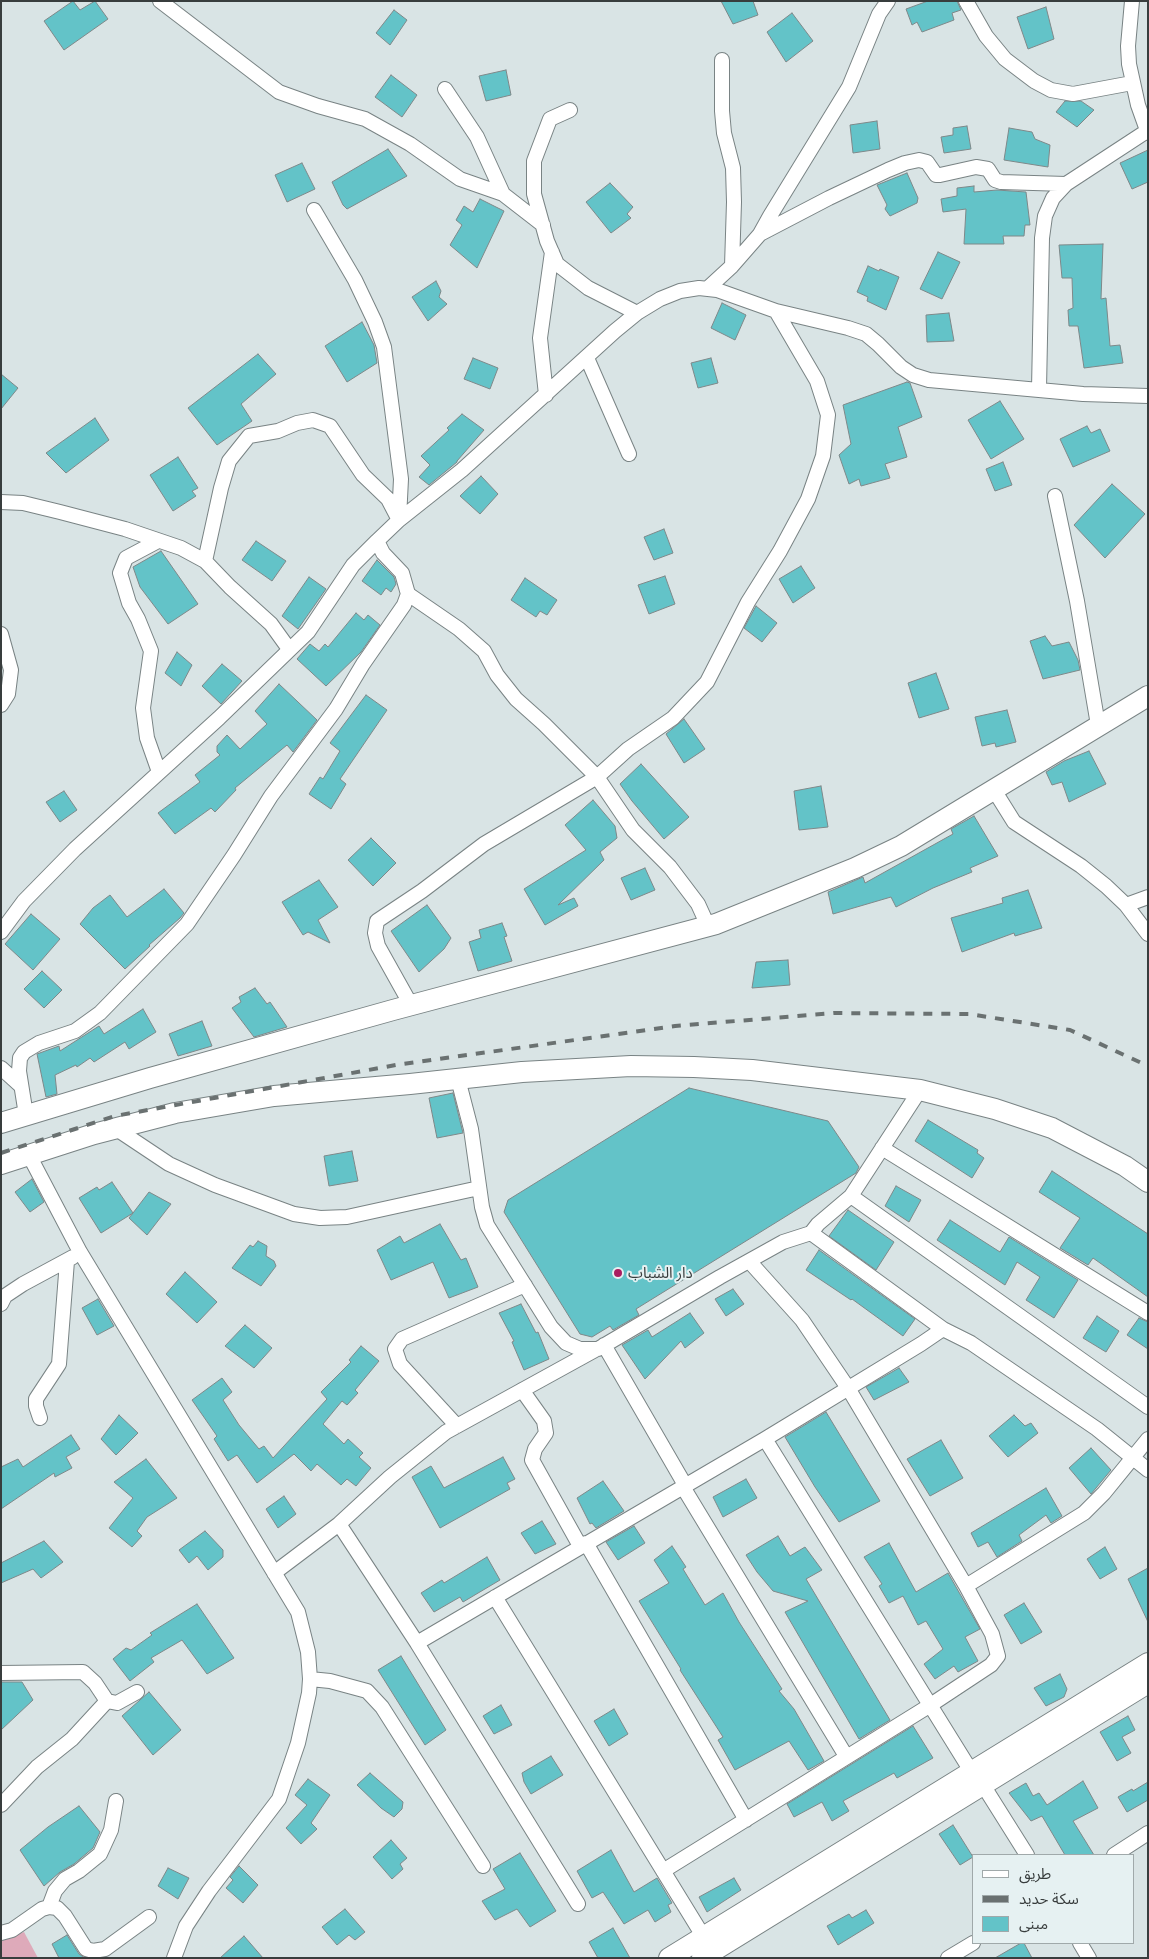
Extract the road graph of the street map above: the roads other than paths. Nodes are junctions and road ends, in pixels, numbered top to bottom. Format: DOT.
graph roads {
  1 [pos="160,1"];
  2 [pos="888,1"];
  3 [pos="966,1"];
  4 [pos="1132,1"];
  5 [pos="722,60"];
  6 [pos="1132,83"];
  7 [pos="444,89"];
  8 [pos="570,110"];
  9 [pos="1147,132"];
  10 [pos="1066,184"];
  11 [pos="503,194"];
  12 [pos="314,210"];
  13 [pos="542,225"];
  14 [pos="760,234"];
  15 [pos="552,252"];
  16 [pos="732,266"];
  17 [pos="707,289"];
  18 [pos="776,311"];
  19 [pos="637,314"];
  20 [pos="587,358"];
  21 [pos="1039,389"];
  22 [pos="546,395"];
  23 [pos="1148,396"];
  24 [pos="629,454"];
  25 [pos="1055,496"];
  26 [pos="1,502"];
  27 [pos="399,520"];
  28 [pos="158,541"];
  29 [pos="377,541"];
  30 [pos="205,561"];
  31 [pos="408,594"];
  32 [pos="1,634"];
  33 [pos="289,649"];
  34 [pos="1148,696"];
  35 [pos="1,706"];
  36 [pos="1098,725"];
  37 [pos="158,772"];
  38 [pos="596,778"];
  39 [pos="994,790"];
  40 [pos="1148,897"];
  41 [pos="1126,905"];
  42 [pos="708,926"];
  43 [pos="1,932"];
  44 [pos="1148,934"];
  45 [pos="411,1005"];
  46 [pos="1,1068"];
  47 [pos="458,1079"];
  48 [pos="21,1086"];
  49 [pos="920,1090"];
  50 [pos="26,1115"];
  51 [pos="1,1123"];
  52 [pos="115,1128"];
  53 [pos="882,1148"];
  54 [pos="29,1155"];
  55 [pos="1,1164"];
  56 [pos="1148,1182"];
  57 [pos="479,1188"];
  58 [pos="850,1196"];
  59 [pos="811,1233"];
  60 [pos="80,1252"];
  61 [pos="67,1261"];
  62 [pos="749,1261"];
  63 [pos="525,1285"];
  64 [pos="1,1304"];
  65 [pos="1148,1314"];
  66 [pos="942,1329"];
  67 [pos="601,1347"];
  68 [pos="848,1388"];
  69 [pos="522,1390"];
  70 [pos="1148,1407"];
  71 [pos="40,1418"];
  72 [pos="457,1426"];
  73 [pos="765,1439"];
  74 [pos="1148,1439"];
  75 [pos="1132,1458"];
  76 [pos="1148,1470"];
  77 [pos="684,1486"];
  78 [pos="339,1524"];
  79 [pos="583,1544"];
  80 [pos="274,1573"];
  81 [pos="966,1586"];
  82 [pos="495,1597"];
  83 [pos="417,1643"];
  84 [pos="1148,1663"];
  85 [pos="1,1673"];
  86 [pos="310,1679"];
  87 [pos="1148,1683"];
  88 [pos="137,1692"];
  89 [pos="107,1701"];
  90 [pos="929,1706"];
  91 [pos="846,1756"];
  92 [pos="977,1778"];
  93 [pos="116,1801"];
  94 [pos="1,1805"];
  95 [pos="746,1820"];
  96 [pos="1148,1834"];
  97 [pos="1026,1854"];
  98 [pos="1116,1854"];
  99 [pos="483,1866"];
  100 [pos="663,1871"];
  101 [pos="578,1904"];
  102 [pos="49,1906"];
  103 [pos="149,1917"];
  104 [pos="1,1933"];
  105 [pos="972,1944"];
  106 [pos="1081,1944"];
  107 [pos="708,1951"];
  108 [pos="174,1958"];
  109 [pos="669,1958"];
  110 [pos="948,1958"];
  111 [pos="1088,1958"];
  1 -- 11 [label="street"];
  2 -- 14 [label="street"];
  3 -- 6 [label="street"];
  4 -- 6 [label="street"];
  5 -- 16 [label="street"];
  6 -- 9 [label="street"];
  7 -- 11 [label="street"];
  8 -- 13 [label="street"];
  9 -- 10 [label="street"];
  10 -- 14 [label="street"];
  10 -- 21 [label="street"];
  11 -- 13 [label="street"];
  12 -- 27 [label="street"];
  13 -- 15 [label="street"];
  14 -- 16 [label="street"];
  15 -- 19 [label="street"];
  15 -- 22 [label="street"];
  16 -- 17 [label="street"];
  17 -- 18 [label="street"];
  17 -- 19 [label="street"];
  18 -- 21 [label="street"];
  18 -- 38 [label="street"];
  19 -- 20 [label="street"];
  20 -- 22 [label="street"];
  20 -- 24 [label="street"];
  21 -- 23 [label="street"];
  22 -- 27 [label="street"];
  25 -- 36 [label="street"];
  26 -- 28 [label="street"];
  27 -- 29 [label="street"];
  27 -- 30 [label="street"];
  28 -- 30 [label="street"];
  28 -- 37 [label="street"];
  29 -- 31 [label="street"];
  29 -- 33 [label="street"];
  30 -- 33 [label="street"];
  31 -- 38 [label="street"];
  31 -- 48 [label="street"];
  32 -- 35 [label="street"];
  33 -- 37 [label="street"];
  34 -- 36 [label="street"];
  36 -- 39 [label="street"];
  37 -- 43 [label="street"];
  38 -- 42 [label="street"];
  38 -- 45 [label="street"];
  39 -- 41 [label="street"];
  39 -- 42 [label="street"];
  40 -- 41 [label="street"];
  41 -- 44 [label="street"];
  42 -- 45 [label="street"];
  45 -- 50 [label="street"];
  46 -- 48 [label="street"];
  47 -- 49 [label="street"];
  47 -- 52 [label="street"];
  47 -- 57 [label="street"];
  48 -- 50 [label="street"];
  49 -- 53 [label="street"];
  49 -- 56 [label="street"];
  50 -- 51 [label="street"];
  52 -- 54 [label="street"];
  52 -- 57 [label="street"];
  53 -- 58 [label="street"];
  53 -- 65 [label="street"];
  54 -- 55 [label="street"];
  54 -- 60 [label="street"];
  57 -- 63 [label="street"];
  58 -- 59 [label="street"];
  58 -- 70 [label="street"];
  59 -- 62 [label="street"];
  59 -- 66 [label="street"];
  60 -- 61 [label="street"];
  60 -- 80 [label="street"];
  61 -- 64 [label="street"];
  61 -- 71 [label="street"];
  62 -- 67 [label="street"];
  62 -- 68 [label="street"];
  63 -- 67 [label="street"];
  63 -- 72 [label="street"];
  66 -- 68 [label="street"];
  66 -- 75 [label="street"];
  67 -- 69 [label="street"];
  67 -- 77 [label="street"];
  68 -- 73 [label="street"];
  68 -- 81 [label="street"];
  69 -- 72 [label="street"];
  69 -- 79 [label="street"];
  72 -- 78 [label="street"];
  73 -- 77 [label="street"];
  73 -- 90 [label="street"];
  74 -- 75 [label="street"];
  75 -- 76 [label="street"];
  75 -- 81 [label="street"];
  77 -- 79 [label="street"];
  77 -- 91 [label="street"];
  78 -- 80 [label="street"];
  78 -- 83 [label="street"];
  79 -- 82 [label="street"];
  79 -- 95 [label="street"];
  80 -- 86 [label="street"];
  81 -- 90 [label="street"];
  82 -- 83 [label="street"];
  82 -- 100 [label="street"];
  83 -- 101 [label="street"];
  84 -- 92 [label="street"];
  85 -- 89 [label="street"];
  86 -- 99 [label="street"];
  86 -- 108 [label="street"];
  87 -- 92 [label="street"];
  88 -- 89 [label="street"];
  89 -- 94 [label="street"];
  90 -- 91 [label="street"];
  90 -- 92 [label="street"];
  91 -- 95 [label="street"];
  92 -- 97 [label="street"];
  92 -- 107 [label="street"];
  93 -- 102 [label="street"];
  95 -- 100 [label="street"];
  96 -- 98 [label="street"];
  100 -- 107 [label="street"];
  102 -- 103 [label="street"];
  102 -- 104 [label="street"];
  105 -- 110 [label="street"];
  106 -- 111 [label="street"];
  107 -- 109 [label="street"];
}
